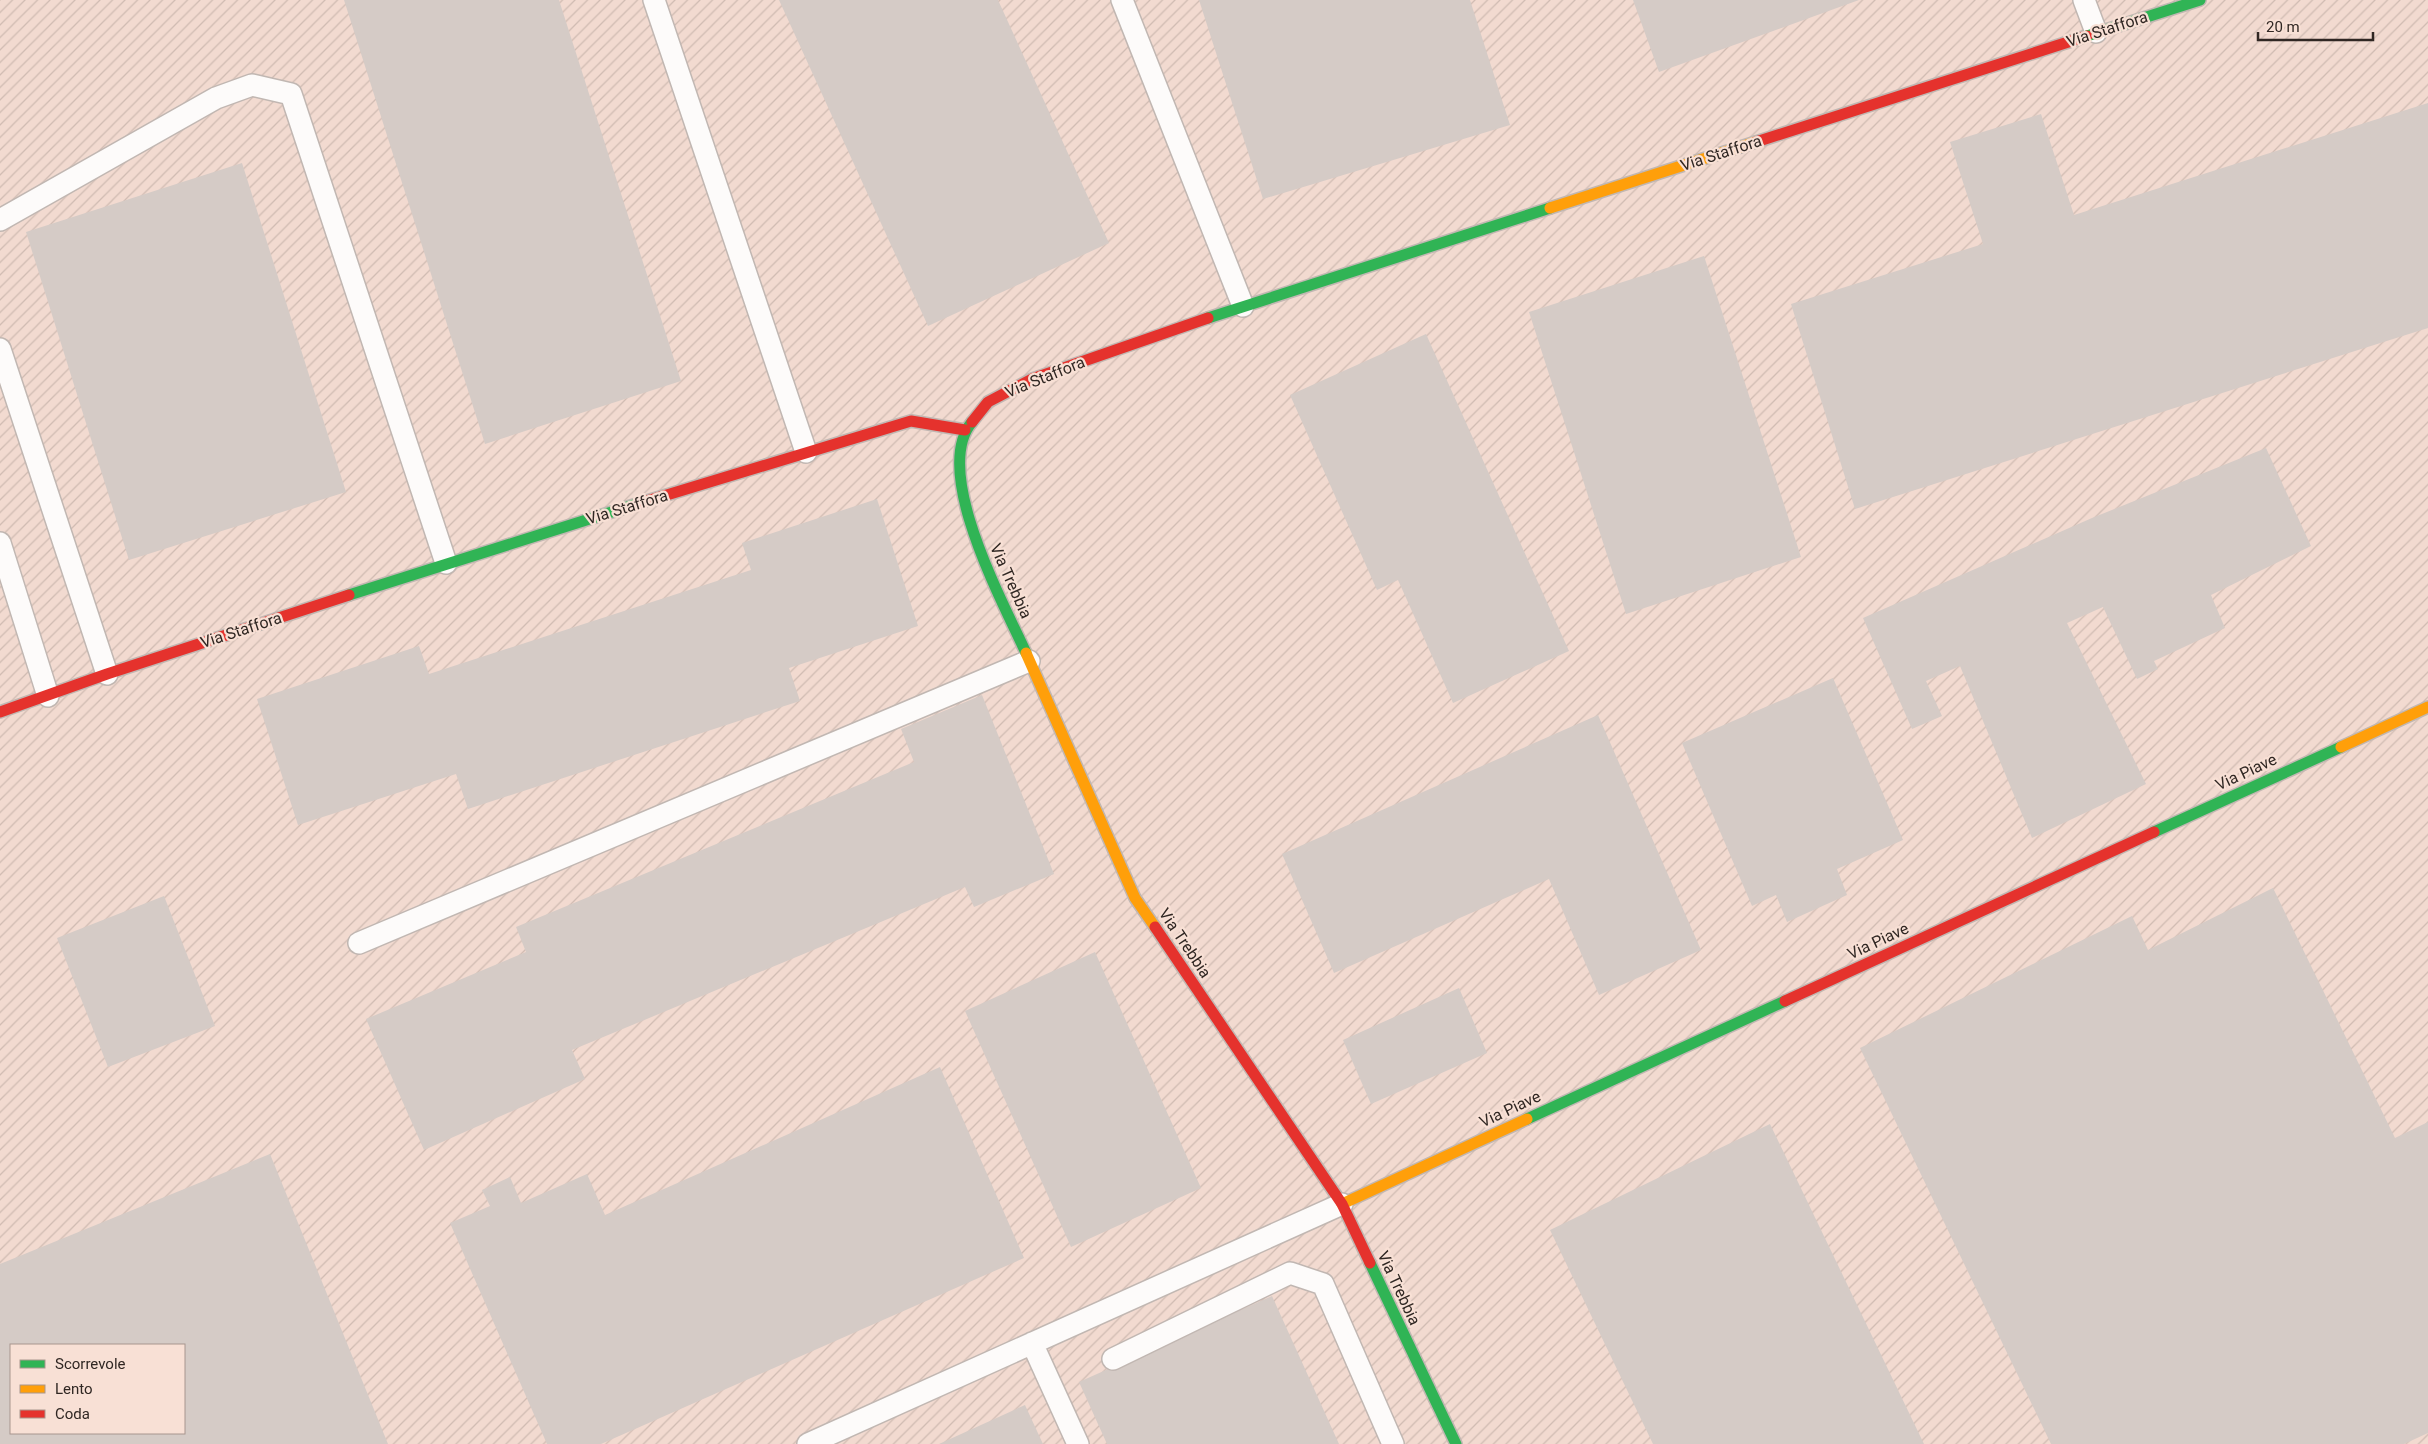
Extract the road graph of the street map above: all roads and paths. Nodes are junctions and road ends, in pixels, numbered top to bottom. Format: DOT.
graph roads {
  1 [pos="654,0"];
  2 [pos="1122,0"];
  3 [pos="2084,0"];
  4 [pos="2200,0"];
  5 [pos="2096,32"];
  6 [pos="0,220"];
  7 [pos="1243,306"];
  8 [pos="0,349"];
  9 [pos="965,430"];
  10 [pos="806,452"];
  11 [pos="0,543"];
  12 [pos="446,563"];
  13 [pos="1029,661"];
  14 [pos="107,674"];
  15 [pos="48,696"];
  16 [pos="2428,707"];
  17 [pos="0,712"];
  18 [pos="359,943"];
  19 [pos="1342,1204"];
  20 [pos="1032,1343"];
  21 [pos="1113,1359"];
  22 [pos="808,1444"];
  23 [pos="1078,1444"];
  24 [pos="1393,1444"];
  25 [pos="1456,1444"];
  1 -- 10 [label="lane"];
  2 -- 7 [label="lane"];
  3 -- 5 [label="lane"];
  4 -- 5 [label="street, Via Staffora"];
  5 -- 7 [label="street, Via Staffora"];
  6 -- 12 [label="lane"];
  7 -- 9 [label="street, Via Staffora"];
  8 -- 14 [label="lane"];
  9 -- 10 [label="street, Via Staffora"];
  9 -- 13 [label="street, Via Trebbia"];
  10 -- 12 [label="street, Via Staffora"];
  11 -- 15 [label="lane"];
  12 -- 14 [label="street, Via Staffora"];
  13 -- 18 [label="lane"];
  13 -- 19 [label="street, Via Trebbia"];
  14 -- 15 [label="street, Via Staffora"];
  15 -- 17 [label="street, Via Staffora"];
  16 -- 19 [label="street, Via Piave"];
  19 -- 20 [label="lane"];
  19 -- 25 [label="street, Via Trebbia"];
  20 -- 22 [label="lane"];
  20 -- 23 [label="lane"];
  21 -- 24 [label="lane"];
}
